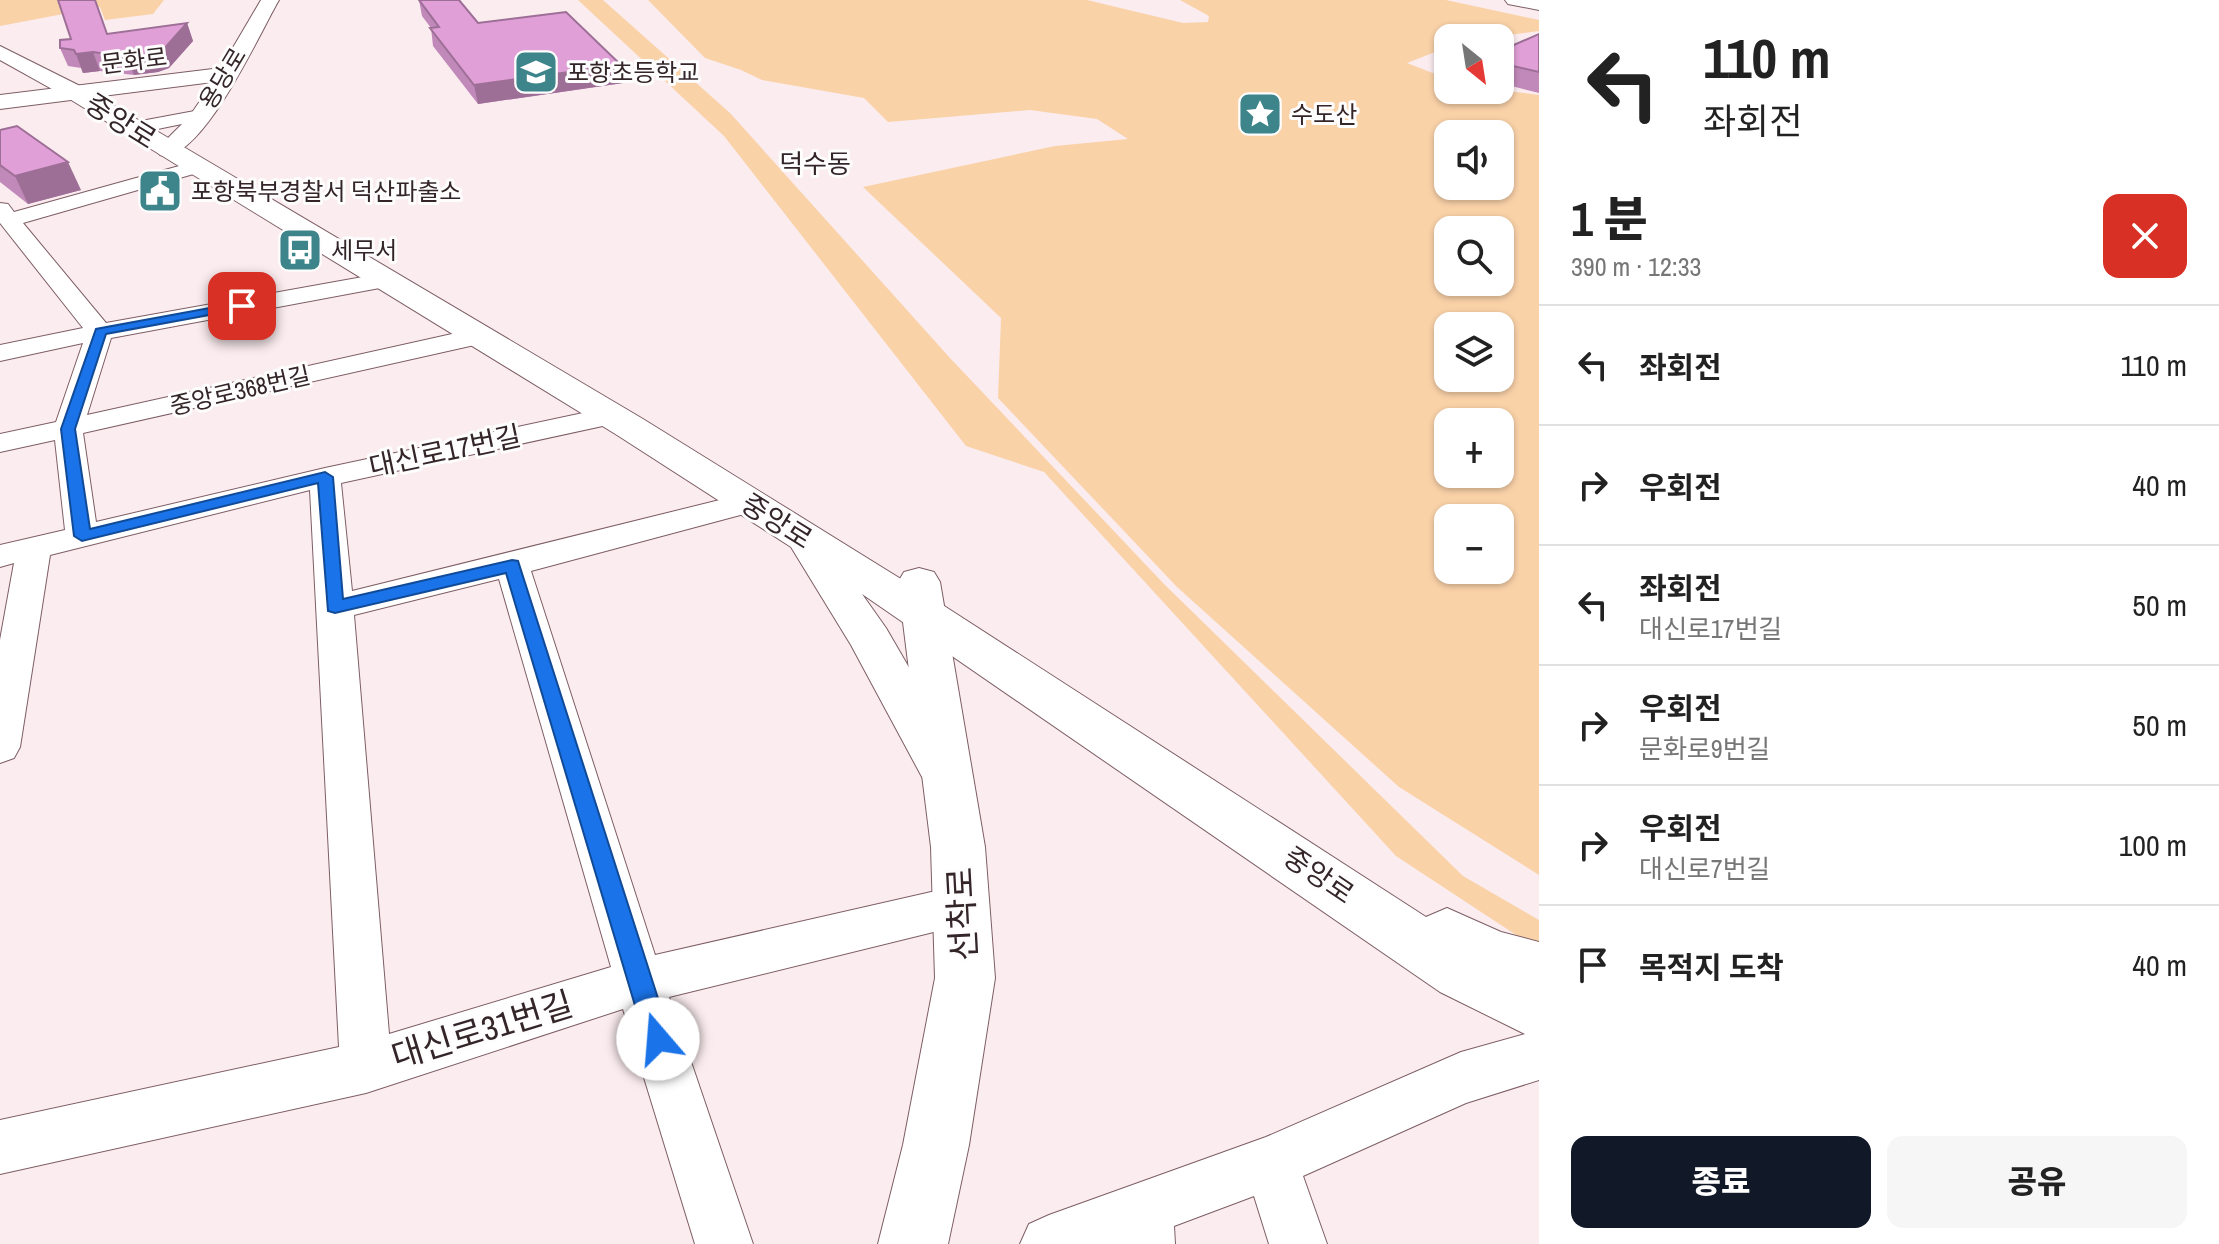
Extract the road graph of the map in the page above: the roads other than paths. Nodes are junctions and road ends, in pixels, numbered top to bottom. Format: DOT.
graph roads {
  1 [pos="270,0"];
  2 [pos="1514,0"];
  3 [pos="1539,5"];
  4 [pos="0,40"];
  5 [pos="0,52"];
  6 [pos="226,74"];
  7 [pos="82,93"];
  8 [pos="0,102"];
  9 [pos="200,115"];
  10 [pos="174,146"];
  11 [pos="7,225"];
  12 [pos="385,280"];
  13 [pos="100,332"];
  14 [pos="479,336"];
  15 [pos="0,353"];
  16 [pos="611,416"];
  17 [pos="68,429"];
  18 [pos="0,443"];
  19 [pos="325,477"];
  20 [pos="748,503"];
  21 [pos="82,536"];
  22 [pos="802,537"];
  23 [pos="17,552"];
  24 [pos="512,565"];
  25 [pos="921,597"];
  26 [pos="335,607"];
  27 [pos="0,747"];
  28 [pos="947,776"];
  29 [pos="962,905"];
  30 [pos="1539,969"];
  31 [pos="639,981"];
  32 [pos="1539,1012"];
  33 [pos="1539,1055"];
  34 [pos="366,1067"];
  35 [pos="0,1147"];
  36 [pos="1271,1162"];
  37 [pos="1146,1227"];
  38 [pos="724,1244"];
  39 [pos="913,1244"];
  40 [pos="1049,1244"];
  41 [pos="1298,1244"];
  1 -- 6 [label="main road, 용당로"];
  2 -- 3 [label="main road"];
  4 -- 7 [label="main road, 중앙로"];
  5 -- 7 [label="main road, 중앙로"];
  6 -- 7 [label="main road, 문화로"];
  6 -- 9 [label="main road, 용당로"];
  7 -- 8 [label="main road, 문화로"];
  7 -- 10 [label="main road, 중앙로"];
  7 -- 10 [label="main road, 중앙로"];
  9 -- 10 [label="main road, 용당로"];
  9 -- 10 [label="street"];
  10 -- 11 [label="street"];
  10 -- 12 [label="main road, 중앙로"];
  10 -- 25 [label="main road, 중앙로"];
  11 -- 13 [label="street"];
  12 -- 13 [label="street"];
  12 -- 14 [label="main road, 중앙로"];
  13 -- 15 [label="street"];
  13 -- 17 [label="street"];
  14 -- 16 [label="main road, 중앙로"];
  14 -- 17 [label="street, 중앙로368번길"];
  16 -- 19 [label="street, 대신로17번길"];
  16 -- 20 [label="main road, 중앙로"];
  17 -- 18 [label="street, 중앙로368번길"];
  17 -- 21 [label="street"];
  19 -- 21 [label="street, 대신로17번길"];
  19 -- 26 [label="street"];
  20 -- 22 [label="main road, 중앙로"];
  20 -- 24 [label="street"];
  21 -- 23 [label="street, 대신로17번길"];
  22 -- 25 [label="main road, 중앙로"];
  22 -- 28 [label="main road"];
  23 -- 27 [label="street"];
  24 -- 26 [label="street"];
  24 -- 31 [label="street"];
  25 -- 28 [label="main road, 선착로"];
  25 -- 30 [label="main road, 중앙로"];
  25 -- 32 [label="main road, 중앙로"];
  26 -- 34 [label="street"];
  28 -- 29 [label="main road, 선착로"];
  29 -- 31 [label="street, 대신로31번길"];
  29 -- 39 [label="main road, 선착로"];
  31 -- 34 [label="street, 대신로31번길"];
  31 -- 38 [label="street"];
  33 -- 36 [label="street"];
  34 -- 35 [label="street, 대신로31번길"];
  36 -- 37 [label="street"];
  36 -- 41 [label="street"];
  37 -- 40 [label="street"];
}
